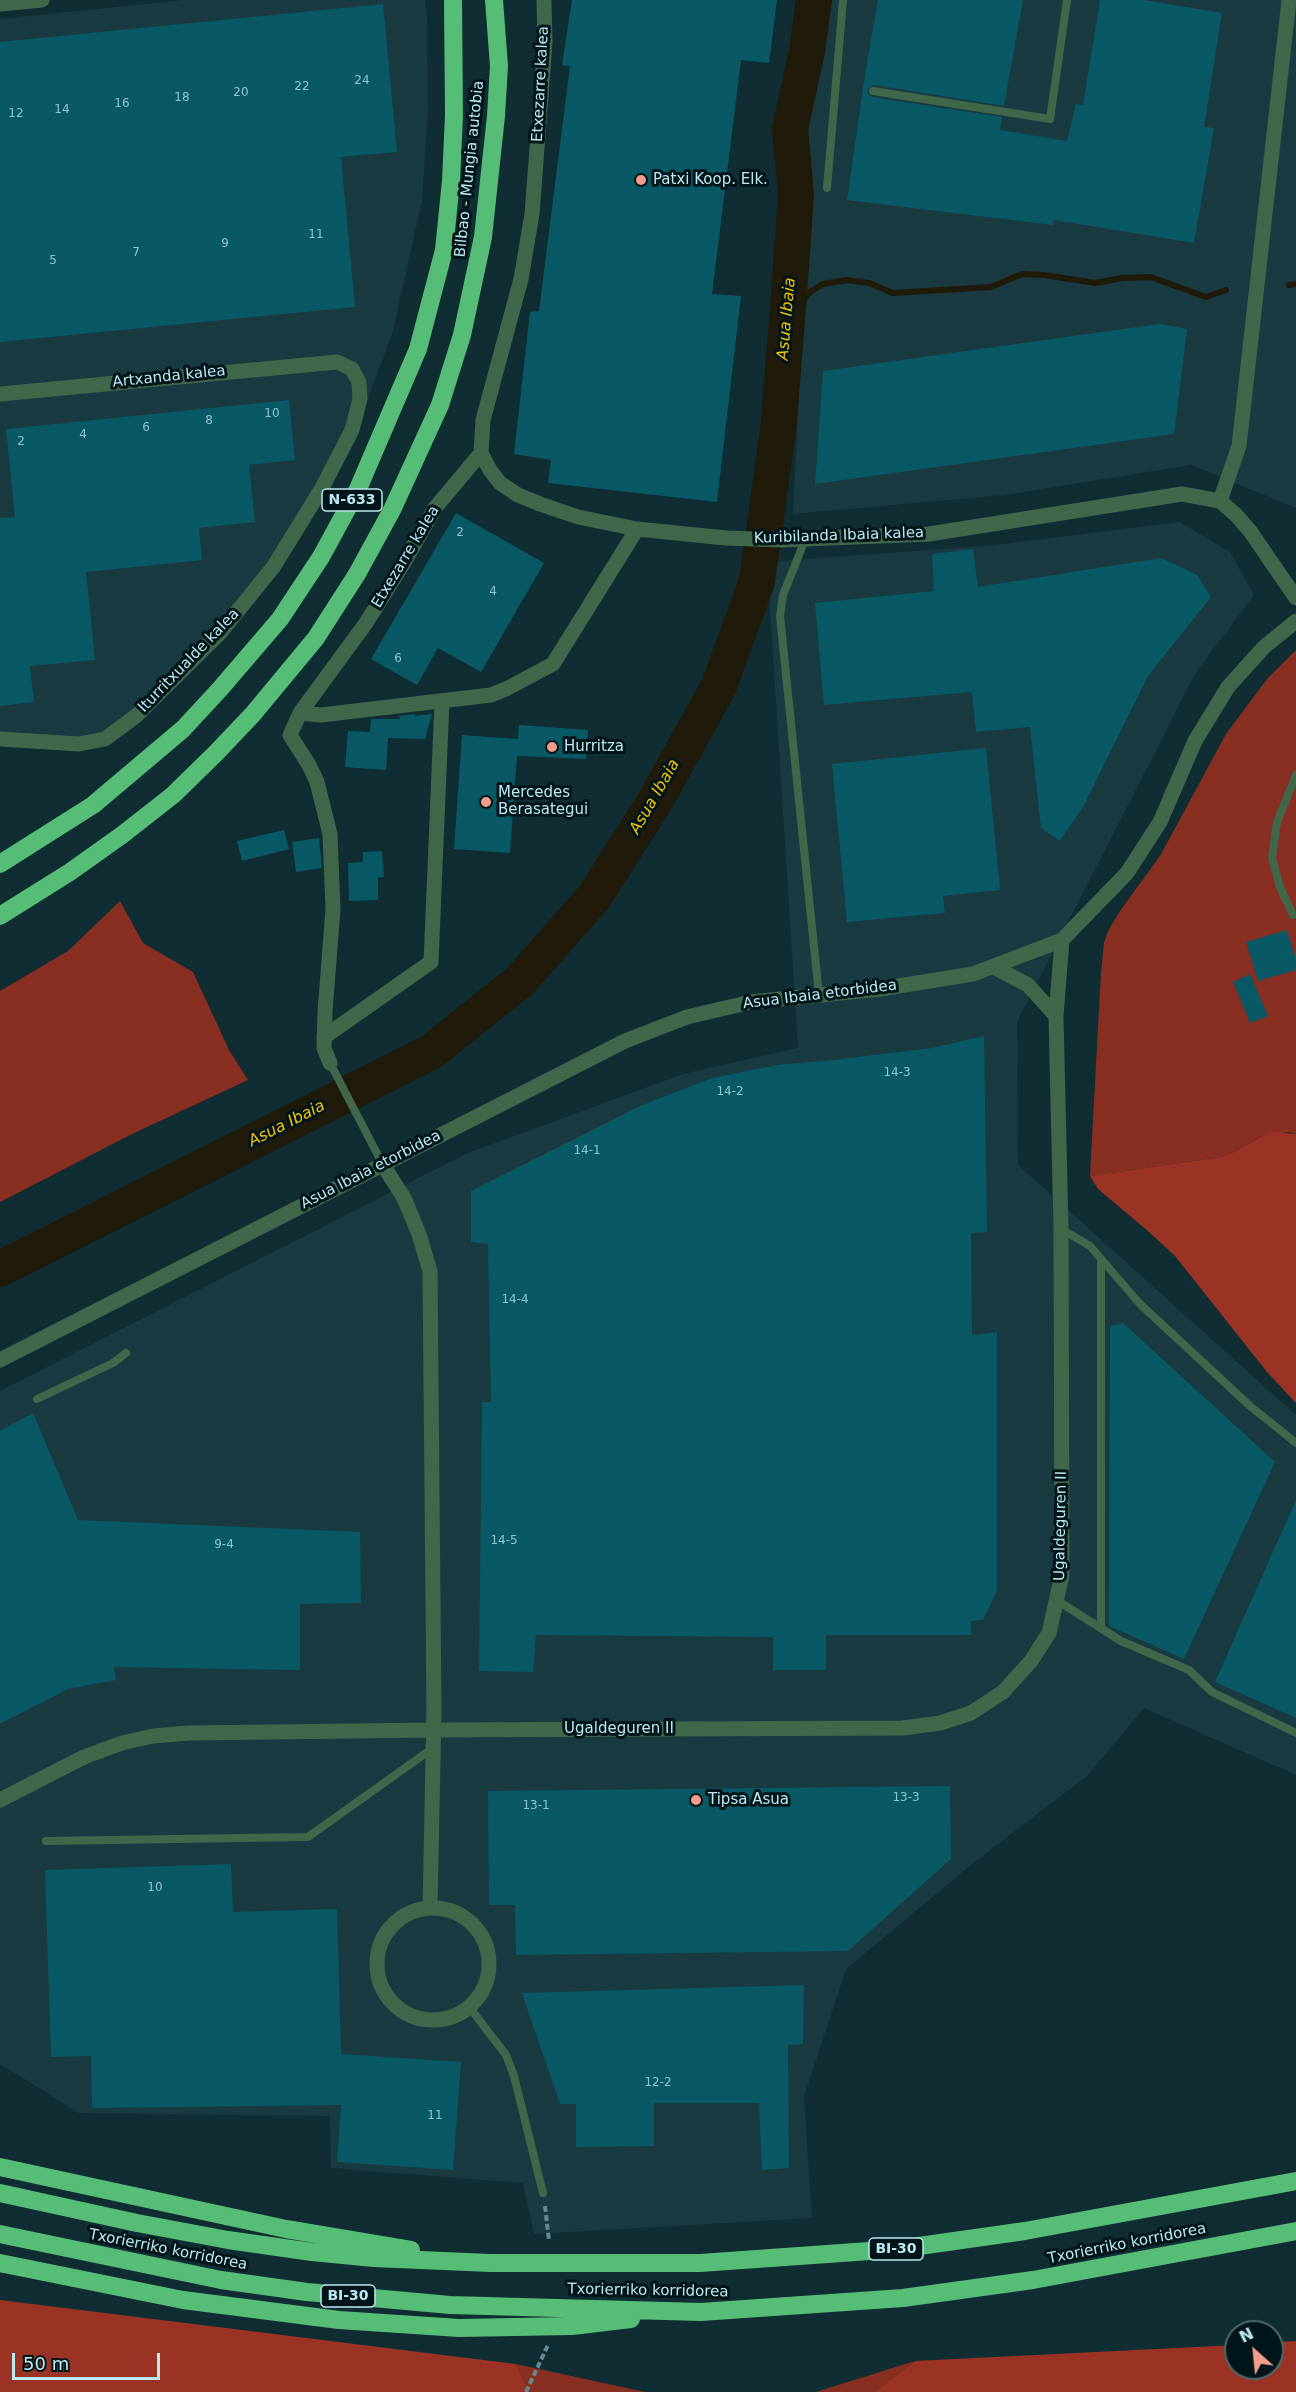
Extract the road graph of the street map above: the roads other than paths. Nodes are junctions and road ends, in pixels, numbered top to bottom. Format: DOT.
graph roads {
  1 [pos="42,0"];
  2 [pos="494,0"];
  3 [pos="544,0"];
  4 [pos="843,0"];
  5 [pos="1067,0"];
  6 [pos="1290,0"];
  7 [pos="453,2"];
  8 [pos="0,4"];
  9 [pos="873,91"];
  10 [pos="827,188"];
  11 [pos="337,362"];
  12 [pos="0,394"];
  13 [pos="481,453"];
  14 [pos="1220,501"];
  15 [pos="637,529"];
  16 [pos="805,540"];
  17 [pos="1296,598"];
  18 [pos="1296,621"];
  19 [pos="442,701"];
  20 [pos="300,713"];
  21 [pos="0,739"];
  22 [pos="1296,776"];
  23 [pos="0,864"];
  24 [pos="0,915"];
  25 [pos="1293,915"];
  26 [pos="1062,940"];
  27 [pos="994,967"];
  28 [pos="819,995"];
  29 [pos="1056,1016"];
  30 [pos="324,1037"];
  31 [pos="330,1063"];
  32 [pos="383,1165"];
  33 [pos="1061,1228"];
  34 [pos="1101,1262"];
  35 [pos="126,1353"];
  36 [pos="0,1359"];
  37 [pos="37,1399"];
  38 [pos="1296,1443"];
  39 [pos="1058,1601"];
  40 [pos="1101,1628"];
  41 [pos="434,1730"];
  42 [pos="1296,1732"];
  43 [pos="433,1748"];
  44 [pos="0,1800"];
  45 [pos="46,1840"];
  46 [pos="430,1908"];
  47 [pos="470,2008"];
  48 [pos="0,2167"];
  49 [pos="1296,2181"];
  50 [pos="0,2193"];
  51 [pos="543,2193"];
  52 [pos="1296,2230"];
  53 [pos="0,2234"];
  54 [pos="0,2263"];
  55 [pos="490,2263"];
  56 [pos="701,2312"];
  1 -- 8 [label="street"];
  2 -- 24 [label="highway, Bilbao - Mungia autobia / N-633"];
  3 -- 13 [label="street, Etxezarre kalea"];
  4 -- 10 [label="lane"];
  5 -- 9 [label="lane"];
  6 -- 14 [label="street"];
  7 -- 23 [label="highway, Bilbao - Mungia autobia / N-633"];
  11 -- 12 [label="street, Artxanda kalea"];
  11 -- 21 [label="street, Iturritxualde kalea"];
  13 -- 15 [label="street, Kuribilanda Ibaia kalea"];
  13 -- 20 [label="street, Etxezarre kalea"];
  14 -- 16 [label="street, Kuribilanda Ibaia kalea"];
  14 -- 17 [label="street"];
  15 -- 16 [label="street, Kuribilanda Ibaia kalea"];
  15 -- 19 [label="street"];
  16 -- 28 [label="lane"];
  18 -- 26 [label="street, Asua Ibaia etorbidea"];
  19 -- 20 [label="street"];
  19 -- 30 [label="street"];
  20 -- 30 [label="street, Etxezarre kalea"];
  22 -- 25 [label="lane"];
  26 -- 27 [label="street, Asua Ibaia etorbidea"];
  26 -- 29 [label="street, Ugaldeguren II"];
  27 -- 28 [label="street, Asua Ibaia etorbidea"];
  27 -- 29 [label="street"];
  28 -- 32 [label="street, Asua Ibaia etorbidea"];
  29 -- 33 [label="street, Ugaldeguren II"];
  30 -- 31 [label="street, Etxezarre kalea"];
  31 -- 32 [label="lane"];
  32 -- 36 [label="street, Asua Ibaia etorbidea"];
  32 -- 41 [label="street"];
  33 -- 34 [label="lane"];
  33 -- 39 [label="street, Ugaldeguren II"];
  34 -- 38 [label="lane"];
  34 -- 40 [label="lane"];
  35 -- 37 [label="lane"];
  39 -- 40 [label="lane"];
  39 -- 41 [label="street, Ugaldeguren II"];
  40 -- 42 [label="lane"];
  41 -- 43 [label="street"];
  41 -- 44 [label="street, Ugaldeguren II"];
  43 -- 45 [label="lane"];
  43 -- 46 [label="street"];
  46 -- 47 [label="street"];
  46 -- 47 [label="street"];
  47 -- 51 [label="lane"];
  48 -- 55 [label="highway"];
  49 -- 55 [label="highway, Txorierriko korridorea / BI-30"];
  50 -- 55 [label="highway, Txorierriko korridorea / BI-30"];
  52 -- 56 [label="highway, Txorierriko korridorea / BI-30"];
  53 -- 56 [label="highway, Txorierriko korridorea / BI-30"];
  54 -- 56 [label="highway"];
}
